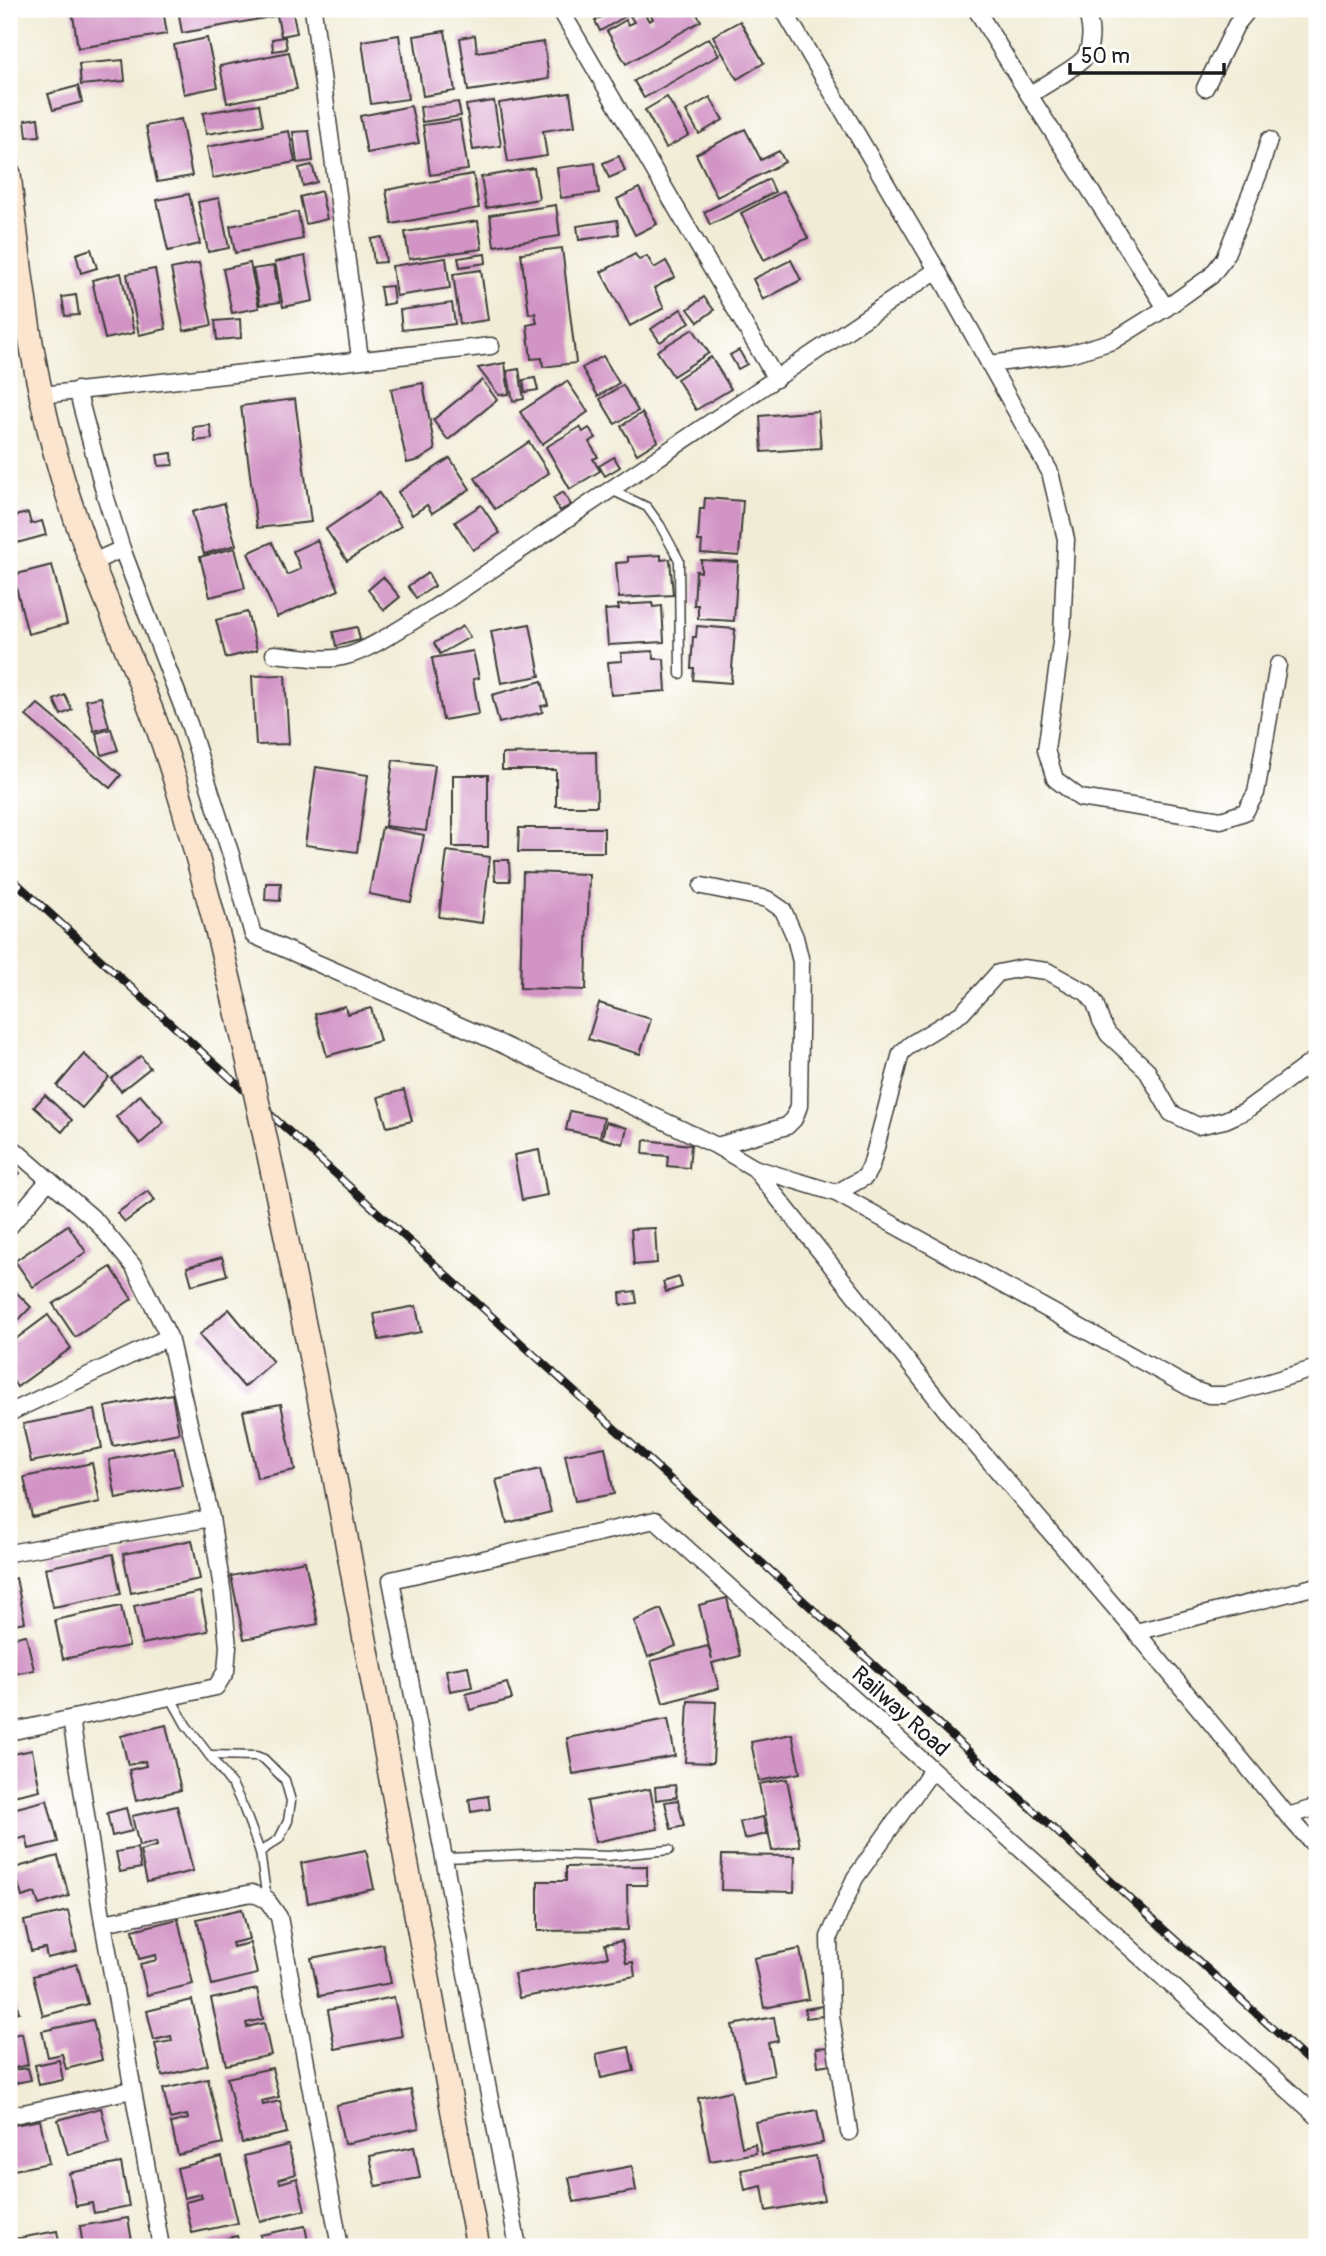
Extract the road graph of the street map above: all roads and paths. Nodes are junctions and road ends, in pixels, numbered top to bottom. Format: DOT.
graph roads {
  1 [pos="313,9"];
  2 [pos="560,9"];
  3 [pos="783,9"];
  4 [pos="975,9"];
  5 [pos="1084,9"];
  6 [pos="1249,9"];
  7 [pos="1205,88"];
  8 [pos="1029,95"];
  9 [pos="1269,141"];
  10 [pos="9,174"];
  11 [pos="937,270"];
  12 [pos="1166,308"];
  13 [pos="18,324"];
  14 [pos="491,346"];
  15 [pos="360,358"];
  16 [pos="989,364"];
  17 [pos="776,379"];
  18 [pos="77,390"];
  19 [pos="41,395"];
  20 [pos="611,490"];
  21 [pos="122,550"];
  22 [pos="93,562"];
  23 [pos="274,654"];
  24 [pos="1278,665"];
  25 [pos="680,674"];
  26 [pos="702,886"];
  27 [pos="1317,1058"];
  28 [pos="9,1145"];
  29 [pos="717,1146"];
  30 [pos="754,1168"];
  31 [pos="49,1180"];
  32 [pos="836,1193"];
  33 [pos="9,1227"];
  34 [pos="169,1337"];
  35 [pos="1317,1368"];
  36 [pos="9,1413"];
  37 [pos="211,1518"];
  38 [pos="9,1553"];
  39 [pos="1317,1586"];
  40 [pos="1136,1632"];
  41 [pos="171,1698"];
  42 [pos="71,1719"];
  43 [pos="9,1732"];
  44 [pos="209,1755"];
  45 [pos="932,1770"];
  46 [pos="1317,1807"];
  47 [pos="1288,1816"];
  48 [pos="1317,1848"];
  49 [pos="669,1850"];
  50 [pos="260,1852"];
  51 [pos="445,1858"];
  52 [pos="267,1900"];
  53 [pos="103,1923"];
  54 [pos="132,2090"];
  55 [pos="9,2116"];
  56 [pos="1317,2116"];
  57 [pos="849,2132"];
  58 [pos="161,2247"];
  59 [pos="340,2247"];
  60 [pos="478,2247"];
  61 [pos="518,2247"];
  1 -- 15 [label="street"];
  2 -- 17 [label="street"];
  3 -- 11 [label="street"];
  4 -- 8 [label="street"];
  5 -- 8 [label="street"];
  6 -- 7 [label="street"];
  8 -- 12 [label="street"];
  9 -- 12 [label="street"];
  10 -- 13 [label="main road"];
  11 -- 16 [label="street"];
  11 -- 17 [label="street"];
  12 -- 16 [label="street"];
  13 -- 19 [label="main road"];
  14 -- 15 [label="street"];
  15 -- 18 [label="street"];
  16 -- 24 [label="street"];
  17 -- 20 [label="street"];
  18 -- 19 [label="street"];
  18 -- 21 [label="street"];
  19 -- 22 [label="main road"];
  20 -- 23 [label="street"];
  20 -- 25 [label="lane"];
  21 -- 22 [label="street"];
  21 -- 29 [label="street"];
  22 -- 60 [label="main road, bridge"];
  26 -- 29 [label="street"];
  27 -- 32 [label="street"];
  28 -- 31 [label="street"];
  29 -- 30 [label="street"];
  30 -- 32 [label="street"];
  30 -- 40 [label="street"];
  31 -- 33 [label="street"];
  31 -- 34 [label="street"];
  32 -- 35 [label="street"];
  34 -- 36 [label="street"];
  34 -- 37 [label="street"];
  37 -- 38 [label="street"];
  37 -- 41 [label="street"];
  39 -- 40 [label="street"];
  40 -- 47 [label="street"];
  41 -- 42 [label="street"];
  41 -- 44 [label="lane"];
  42 -- 43 [label="street"];
  42 -- 53 [label="street"];
  44 -- 50 [label="lane"];
  44 -- 50 [label="lane"];
  45 -- 51 [label="street, Railway Road"];
  45 -- 56 [label="street, Railway Road"];
  45 -- 57 [label="street"];
  46 -- 47 [label="street"];
  47 -- 48 [label="street"];
  49 -- 51 [label="lane"];
  50 -- 52 [label="lane"];
  51 -- 61 [label="street"];
  52 -- 53 [label="street"];
  52 -- 59 [label="street"];
  53 -- 54 [label="street"];
  54 -- 55 [label="street"];
  54 -- 58 [label="street"];
}
